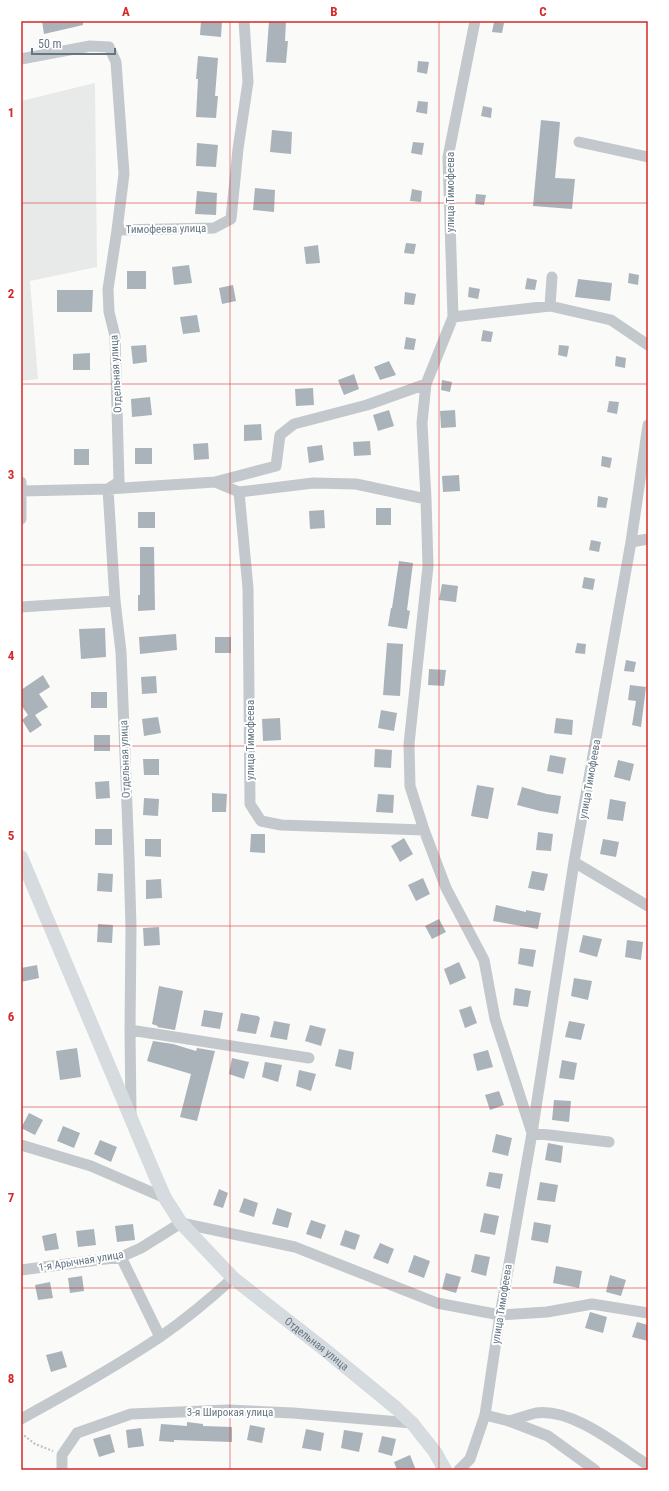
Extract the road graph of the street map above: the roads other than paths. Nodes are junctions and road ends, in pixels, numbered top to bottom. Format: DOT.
graph roads {
  1 [pos="244,21"];
  2 [pos="475,21"];
  3 [pos="21,59"];
  4 [pos="579,142"];
  5 [pos="648,157"];
  6 [pos="117,230"];
  7 [pos="552,277"];
  8 [pos="550,306"];
  9 [pos="453,317"];
  10 [pos="648,346"];
  11 [pos="426,384"];
  12 [pos="648,425"];
  13 [pos="215,482"];
  14 [pos="21,488"];
  15 [pos="108,489"];
  16 [pos="239,492"];
  17 [pos="426,499"];
  18 [pos="21,519"];
  19 [pos="648,539"];
  20 [pos="631,542"];
  21 [pos="115,601"];
  22 [pos="21,607"];
  23 [pos="424,830"];
  24 [pos="21,857"];
  25 [pos="574,862"];
  26 [pos="648,906"];
  27 [pos="130,1030"];
  28 [pos="309,1058"];
  29 [pos="131,1115"];
  30 [pos="532,1133"];
  31 [pos="609,1142"];
  32 [pos="21,1145"];
  33 [pos="166,1198"];
  34 [pos="181,1223"];
  35 [pos="121,1257"];
  36 [pos="21,1270"];
  37 [pos="234,1278"];
  38 [pos="648,1314"];
  39 [pos="500,1315"];
  40 [pos="160,1337"];
  41 [pos="485,1415"];
  42 [pos="21,1419"];
  43 [pos="509,1421"];
  44 [pos="412,1423"];
  45 [pos="648,1465"];
  46 [pos="62,1470"];
  47 [pos="445,1470"];
  48 [pos="459,1470"];
  49 [pos="594,1470"];
  1 -- 6 [label="street, Тимофеева улица"];
  2 -- 9 [label="street, улица Тимофеева"];
  3 -- 6 [label="street, Тимофеева улица"];
  4 -- 5 [label="street"];
  6 -- 15 [label="street, Отдельная улица"];
  7 -- 8 [label="street"];
  8 -- 9 [label="street"];
  8 -- 10 [label="street"];
  9 -- 11 [label="street, улица Тимофеева"];
  11 -- 13 [label="street"];
  11 -- 17 [label="street, улица Тимофеева"];
  12 -- 20 [label="street, улица Тимофеева"];
  13 -- 15 [label="street"];
  13 -- 16 [label="street"];
  14 -- 15 [label="street"];
  14 -- 18 [label="street"];
  15 -- 21 [label="street, Отдельная улица"];
  16 -- 17 [label="street"];
  16 -- 23 [label="street, улица Тимофеева"];
  17 -- 23 [label="street, улица Тимофеева"];
  19 -- 20 [label="street"];
  20 -- 25 [label="street, улица Тимофеева"];
  21 -- 22 [label="street"];
  21 -- 27 [label="street, Отдельная улица"];
  23 -- 30 [label="street, улица Тимофеева"];
  24 -- 29 [label="main road, Отдельная улица"];
  25 -- 26 [label="street"];
  25 -- 30 [label="street, улица Тимофеева"];
  27 -- 28 [label="street"];
  27 -- 29 [label="street, Отдельная улица"];
  29 -- 33 [label="main road, Отдельная улица"];
  30 -- 31 [label="street"];
  30 -- 39 [label="street, улица Тимофеева"];
  32 -- 33 [label="street"];
  33 -- 34 [label="main road, Отдельная улица"];
  34 -- 35 [label="street, 1-я Арычная улица"];
  34 -- 37 [label="main road, Отдельная улица"];
  34 -- 39 [label="street"];
  35 -- 36 [label="street, 1-я Арычная улица"];
  35 -- 40 [label="street"];
  37 -- 40 [label="street"];
  37 -- 44 [label="main road, Отдельная улица"];
  38 -- 39 [label="street"];
  39 -- 41 [label="street, улица Тимофеева"];
  40 -- 42 [label="street"];
  41 -- 43 [label="street"];
  41 -- 48 [label="street, улица Тимофеева"];
  43 -- 45 [label="street"];
  43 -- 49 [label="street"];
  44 -- 46 [label="street, 3-я Широкая улица"];
  44 -- 47 [label="main road, Отдельная улица"];
}
